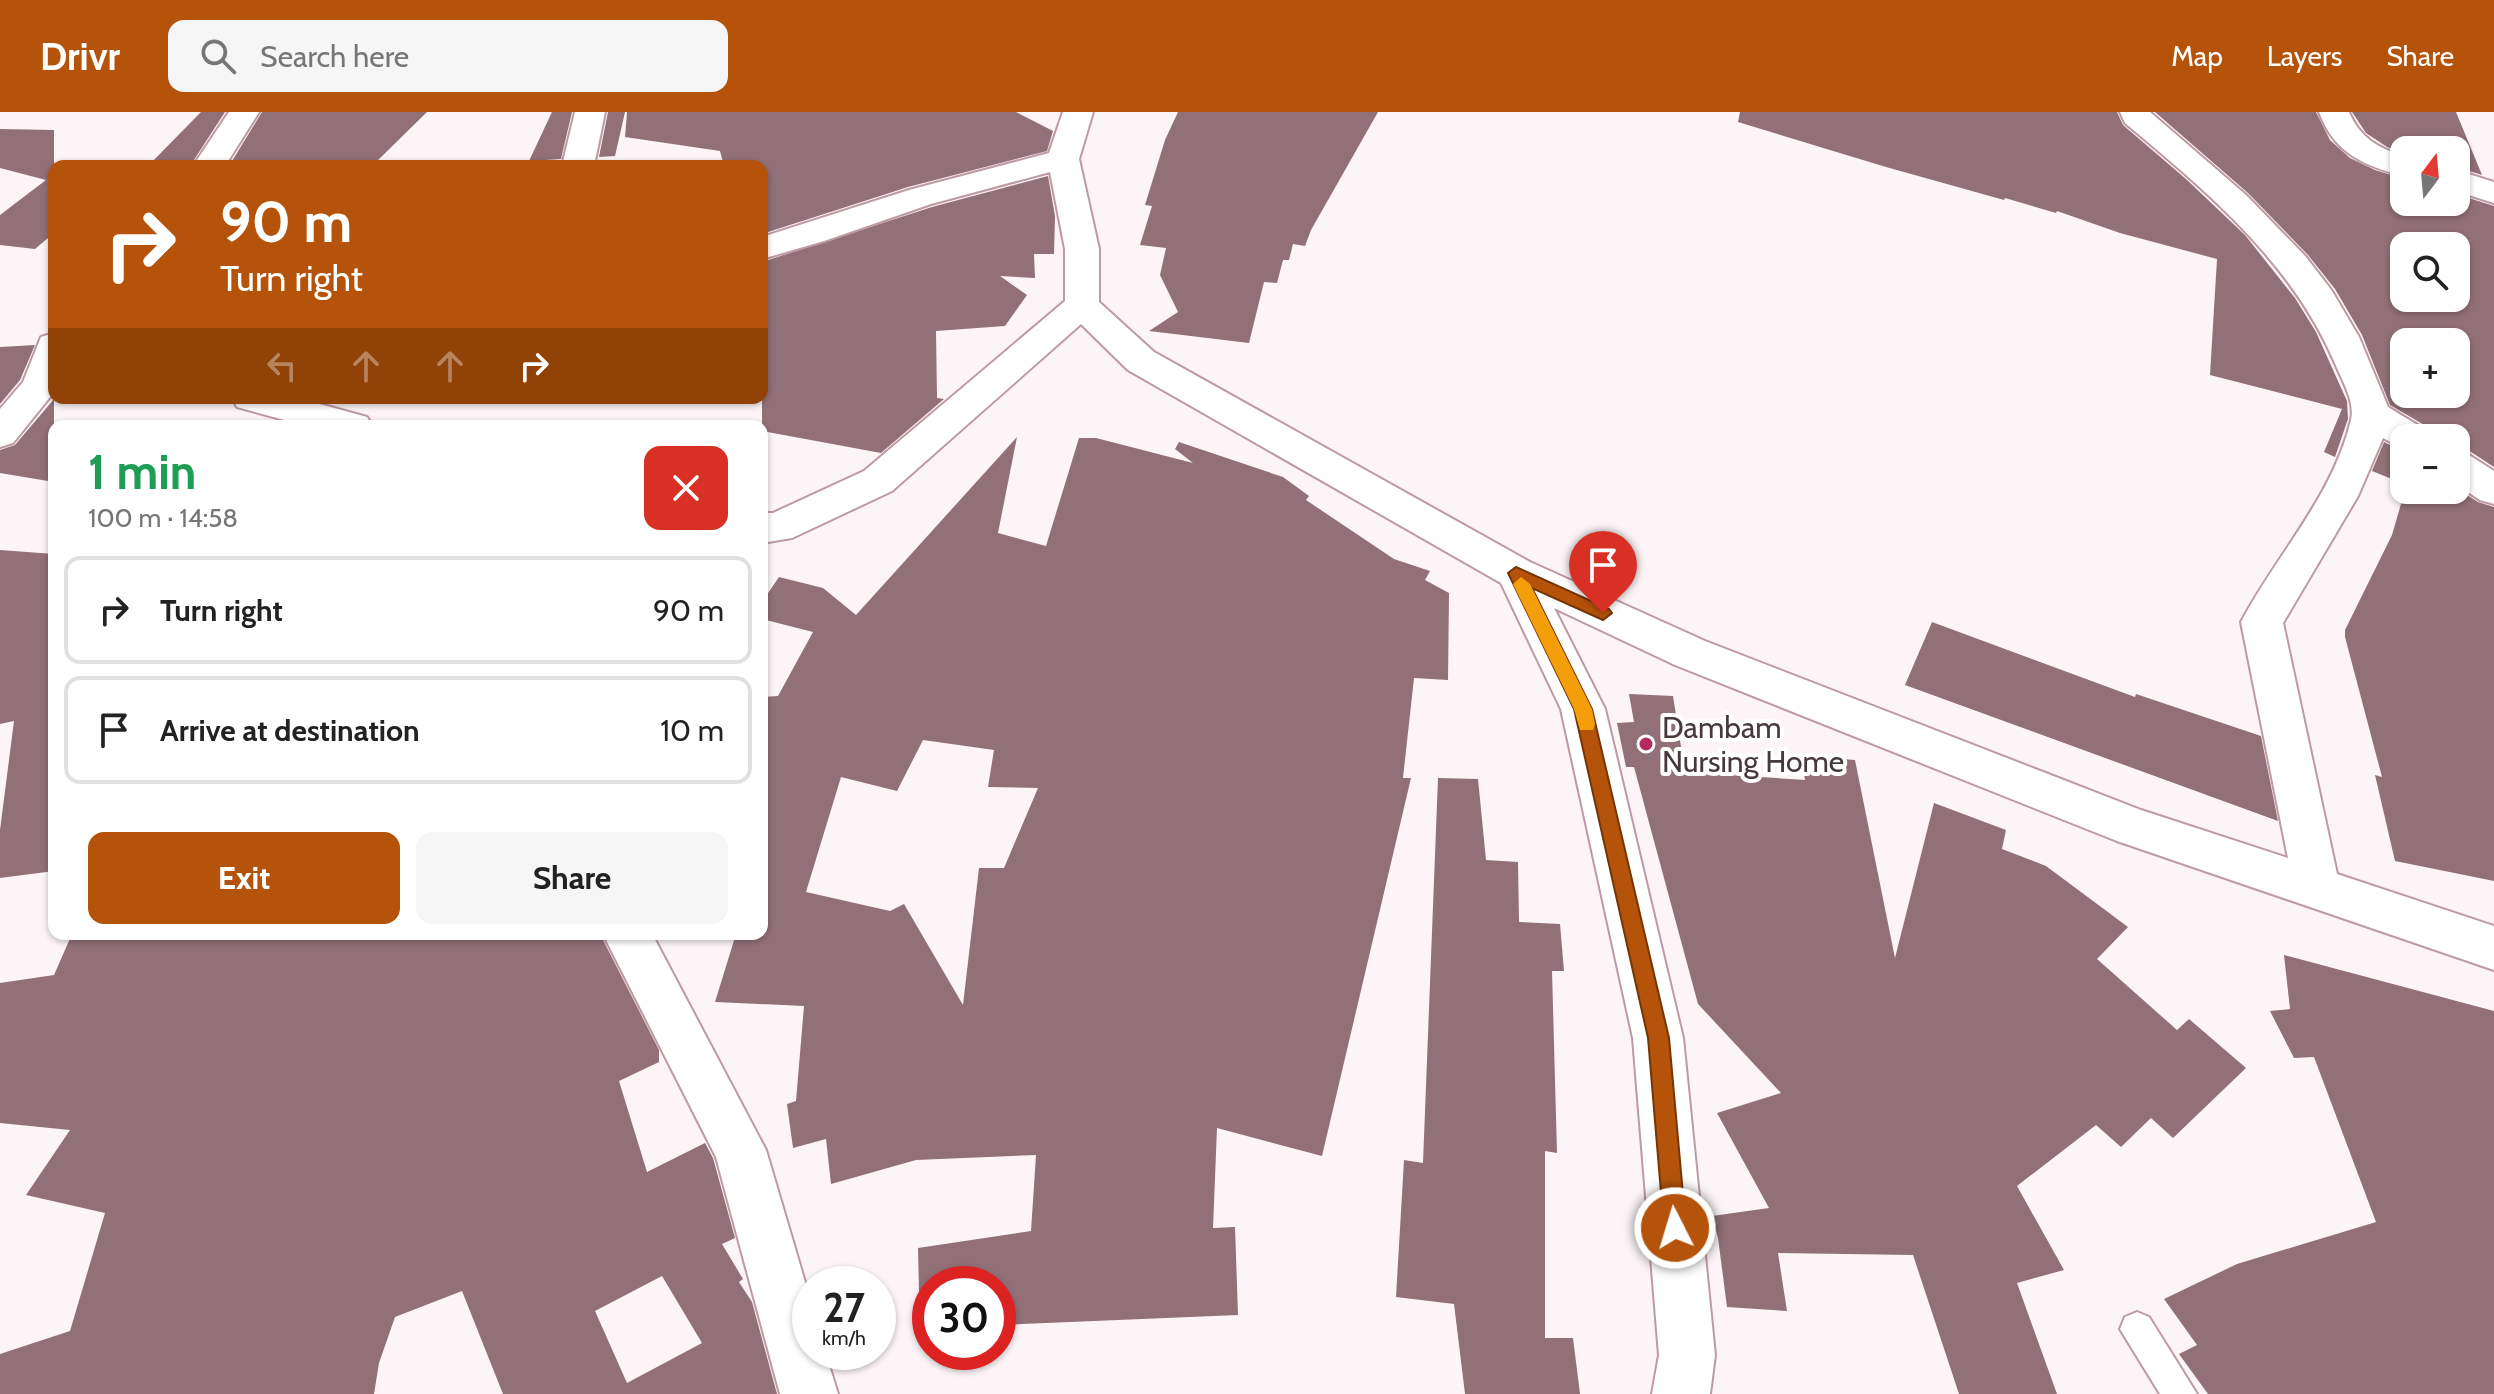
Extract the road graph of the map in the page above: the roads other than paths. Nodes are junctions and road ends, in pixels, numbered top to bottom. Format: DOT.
graph roads {
  1 [pos="244,112"];
  2 [pos="590,112"];
  3 [pos="1044,112"];
  4 [pos="2135,112"];
  5 [pos="2334,112"];
  6 [pos="1072,134"];
  7 [pos="213,160"];
  8 [pos="579,160"];
  9 [pos="2390,162"];
  10 [pos="2470,185"];
  11 [pos="2494,193"];
  12 [pos="768,246"];
  13 [pos="1082,305"];
  14 [pos="46,385"];
  15 [pos="272,404"];
  16 [pos="2372,414"];
  17 [pos="332,420"];
  18 [pos="2390,425"];
  19 [pos="0,434"];
  20 [pos="2470,474"];
  21 [pos="2494,490"];
  22 [pos="768,528"];
  23 [pos="1516,573"];
  24 [pos="2317,889"];
  25 [pos="630,940"];
  26 [pos="2494,948"];
  27 [pos="2137,1329"];
  28 [pos="809,1394"];
  29 [pos="1681,1394"];
  30 [pos="2180,1394"];
  1 -- 7 [label="street"];
  2 -- 8 [label="street"];
  3 -- 6 [label="street"];
  4 -- 16 [label="street"];
  5 -- 9 [label="street"];
  6 -- 12 [label="street"];
  6 -- 13 [label="street"];
  10 -- 11 [label="street"];
  13 -- 22 [label="street"];
  13 -- 23 [label="street"];
  14 -- 19 [label="street"];
  15 -- 17 [label="street"];
  16 -- 18 [label="street"];
  16 -- 24 [label="street"];
  20 -- 21 [label="street"];
  23 -- 24 [label="street"];
  23 -- 29 [label="street"];
  24 -- 26 [label="street"];
  25 -- 28 [label="street"];
  27 -- 30 [label="lane"];
}
